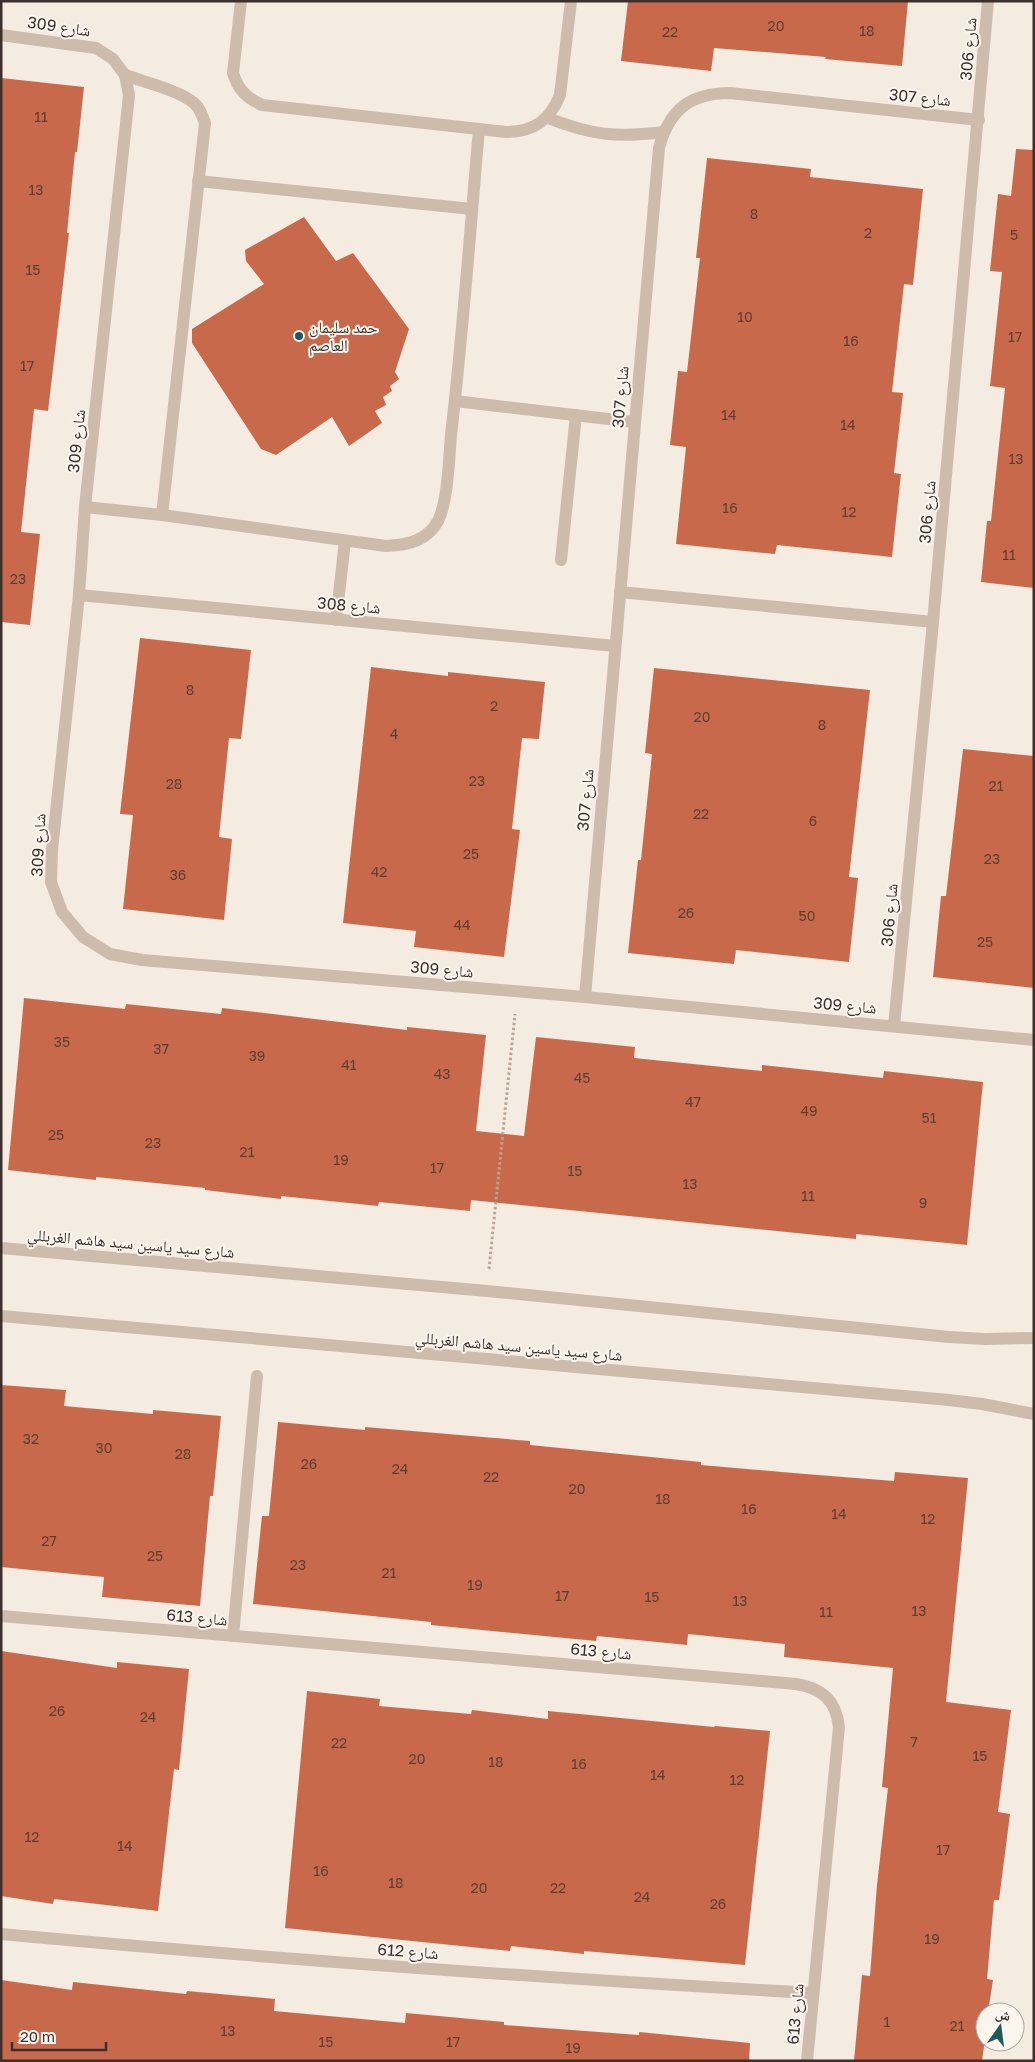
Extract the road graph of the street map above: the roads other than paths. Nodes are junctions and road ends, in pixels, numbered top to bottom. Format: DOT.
graph roads {
  1 [pos="241,1"];
  2 [pos="571,1"];
  3 [pos="988,1"];
  4 [pos="1,35"];
  5 [pos="125,75"];
  6 [pos="548,118"];
  7 [pos="979,120"];
  8 [pos="479,129"];
  9 [pos="663,132"];
  10 [pos="198,181"];
  11 [pos="472,209"];
  12 [pos="455,401"];
  13 [pos="576,415"];
  14 [pos="634,422"];
  15 [pos="85,507"];
  16 [pos="162,515"];
  17 [pos="345,540"];
  18 [pos="561,560"];
  19 [pos="620,592"];
  20 [pos="79,595"];
  21 [pos="336,620"];
  22 [pos="933,622"];
  23 [pos="615,646"];
  24 [pos="585,997"];
  25 [pos="894,1026"];
  26 [pos="1034,1040"];
  27 [pos="1,1248"];
  28 [pos="1,1316"];
  29 [pos="1034,1338"];
  30 [pos="257,1376"];
  31 [pos="1034,1414"];
  32 [pos="1,1616"];
  33 [pos="233,1636"];
  34 [pos="1,1934"];
  35 [pos="813,1992"];
  36 [pos="807,2061"];
  1 -- 8 [label="street"];
  2 -- 6 [label="street"];
  3 -- 7 [label="street, شارع 306"];
  4 -- 5 [label="street, شارع 309"];
  5 -- 10 [label="street"];
  5 -- 15 [label="street, شارع 309"];
  6 -- 8 [label="street"];
  6 -- 9 [label="street"];
  7 -- 9 [label="street, شارع 307"];
  7 -- 22 [label="street, شارع 306"];
  8 -- 11 [label="street"];
  9 -- 14 [label="street, شارع 307"];
  10 -- 11 [label="street"];
  10 -- 16 [label="street"];
  11 -- 12 [label="street"];
  12 -- 13 [label="street"];
  12 -- 17 [label="street"];
  13 -- 14 [label="street"];
  13 -- 18 [label="street"];
  14 -- 19 [label="street, شارع 307"];
  15 -- 16 [label="street"];
  15 -- 20 [label="street, شارع 309"];
  16 -- 17 [label="street"];
  17 -- 21 [label="street"];
  19 -- 22 [label="street"];
  19 -- 23 [label="street, شارع 307"];
  20 -- 21 [label="street, شارع 308"];
  20 -- 24 [label="street, شارع 309"];
  21 -- 23 [label="street, شارع 308"];
  22 -- 25 [label="street, شارع 306"];
  23 -- 24 [label="street, شارع 307"];
  24 -- 25 [label="street, شارع 309"];
  25 -- 26 [label="street, شارع 309"];
  27 -- 29 [label="street, شارع سيد ياسين سيد هاشم الغربللي"];
  28 -- 31 [label="street, شارع سيد ياسين سيد هاشم الغربللي"];
  30 -- 33 [label="street"];
  32 -- 33 [label="street, شارع 613"];
  33 -- 35 [label="street, شارع 613"];
  34 -- 35 [label="street, شارع 612"];
  35 -- 36 [label="street, شارع 613"];
}
